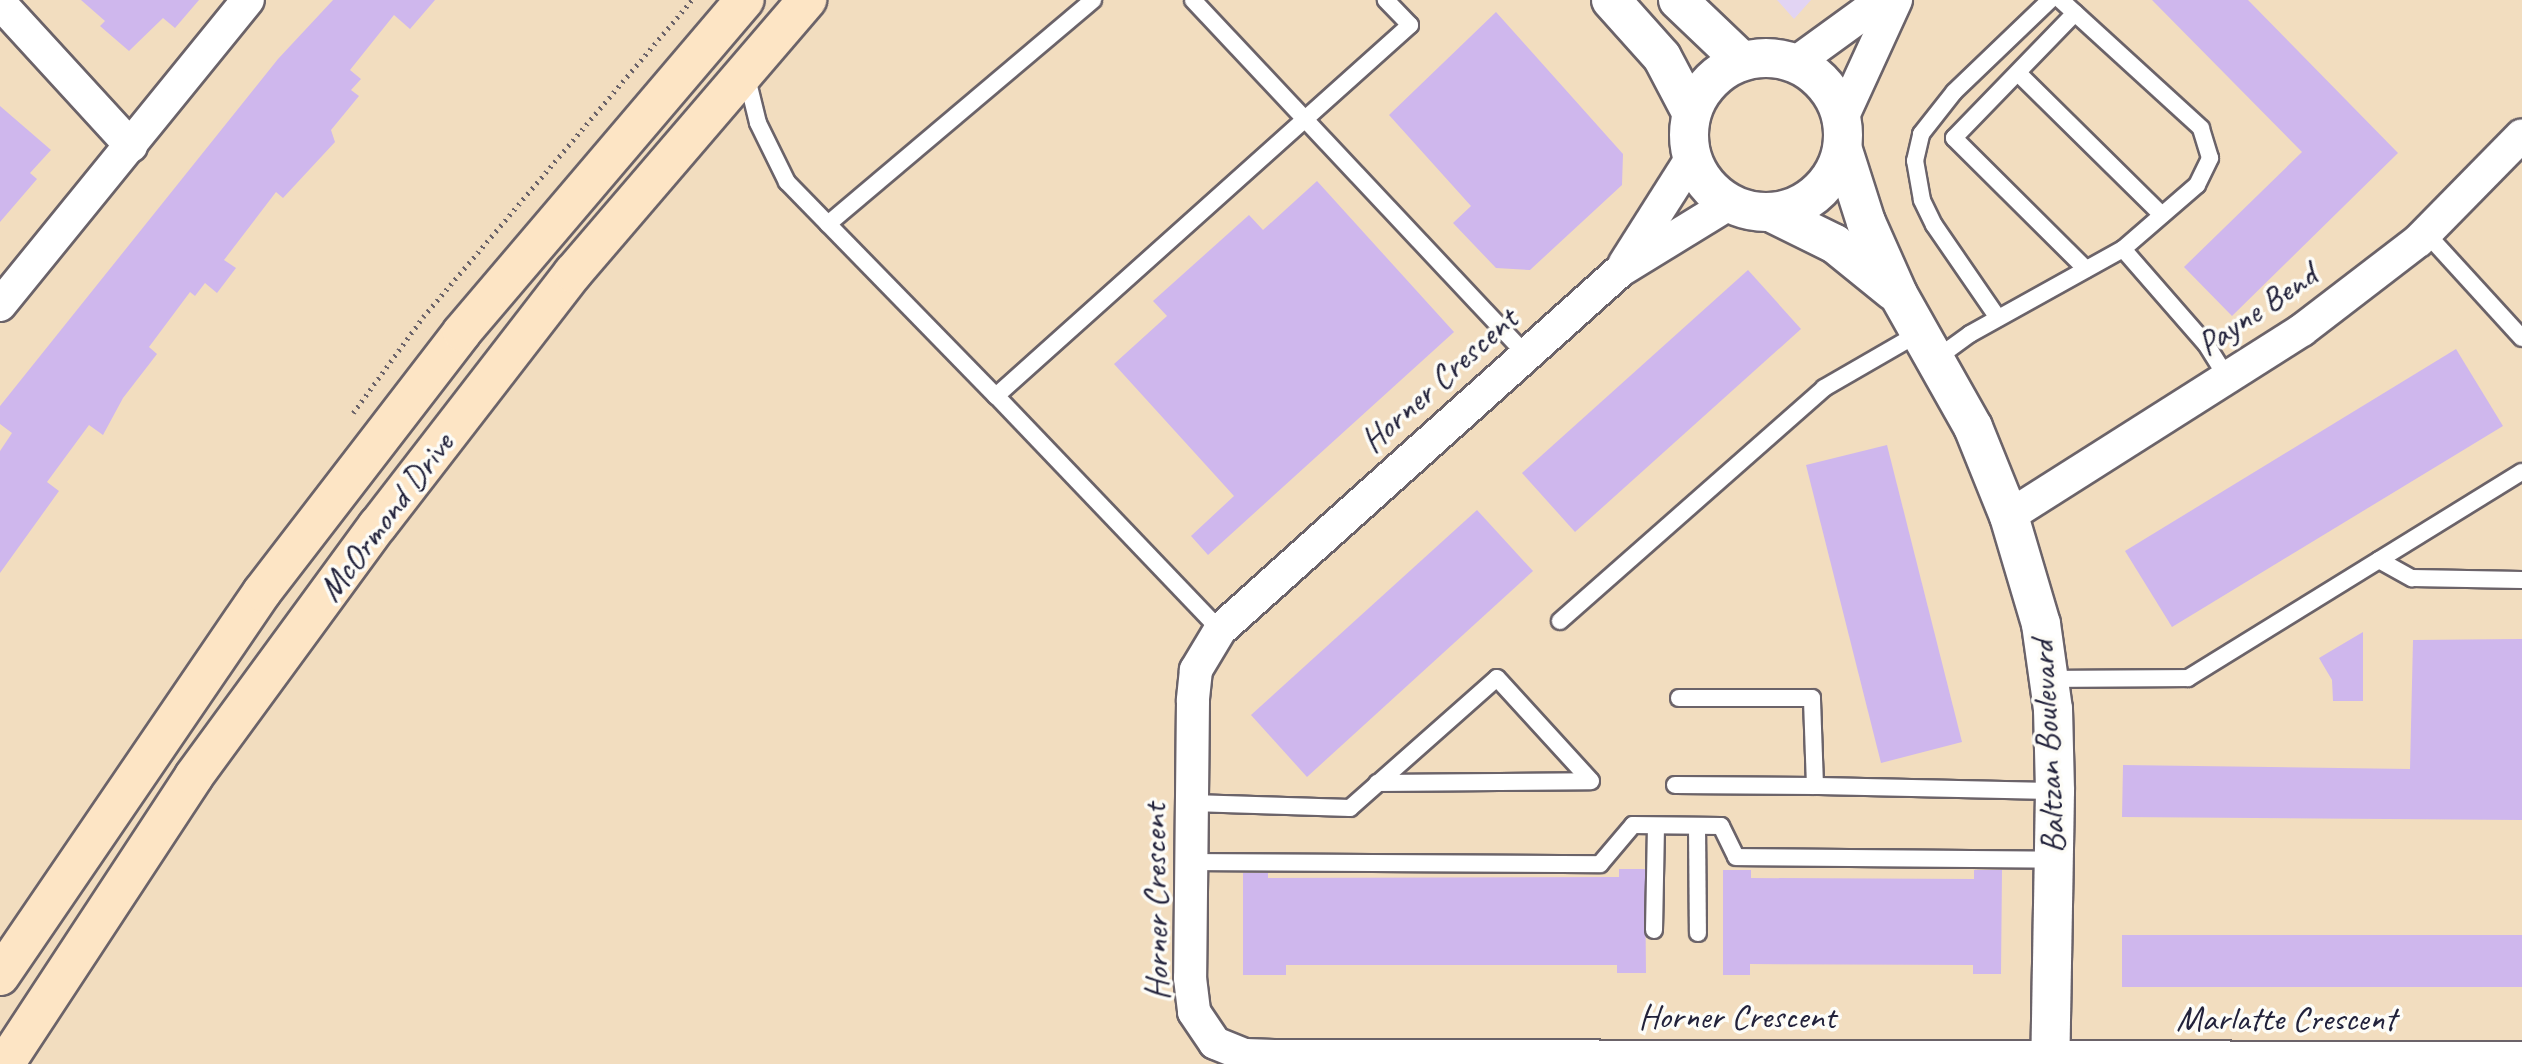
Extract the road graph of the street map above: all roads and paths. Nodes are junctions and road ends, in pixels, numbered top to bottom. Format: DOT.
graph roads {
  1 [pos="248,0"];
  2 [pos="745,0"];
  3 [pos="807,0"];
  4 [pos="1093,0"];
  5 [pos="1193,0"];
  6 [pos="1386,0"];
  7 [pos="1611,0"];
  8 [pos="1678,0"];
  9 [pos="1882,0"];
  10 [pos="1896,0"];
  11 [pos="2050,0"];
  12 [pos="2061,0"];
  13 [pos="0,3"];
  14 [pos="2076,13"];
  15 [pos="1742,61"];
  16 [pos="1794,64"];
  17 [pos="745,72"];
  18 [pos="2018,73"];
  19 [pos="1691,112"];
  20 [pos="1307,120"];
  21 [pos="1843,134"];
  22 [pos="2522,135"];
  23 [pos="131,146"];
  24 [pos="1691,159"];
  25 [pos="1732,202"];
  26 [pos="1772,213"];
  27 [pos="2162,215"];
  28 [pos="828,224"];
  29 [pos="2426,233"];
  30 [pos="2123,249"];
  31 [pos="2087,269"];
  32 [pos="1621,270"];
  33 [pos="1898,294"];
  34 [pos="0,305"];
  35 [pos="1998,318"];
  36 [pos="2522,338"];
  37 [pos="1929,345"];
  38 [pos="1525,355"];
  39 [pos="2227,377"];
  40 [pos="996,396"];
  41 [pos="2522,472"];
  42 [pos="2009,516"];
  43 [pos="2379,560"];
  44 [pos="2522,580"];
  45 [pos="1560,621"];
  46 [pos="1220,630"];
  47 [pos="2048,679"];
  48 [pos="1679,698"];
  49 [pos="1377,783"];
  50 [pos="1675,785"];
  51 [pos="1815,786"];
  52 [pos="2054,791"];
  53 [pos="1192,803"];
  54 [pos="1656,826"];
  55 [pos="1697,826"];
  56 [pos="2056,860"];
  57 [pos="1191,862"];
  58 [pos="1654,930"];
  59 [pos="1698,933"];
  60 [pos="0,976"];
  61 [pos="2522,1058"];
  62 [pos="1776,1059"];
  63 [pos="1309,1060"];
  64 [pos="1465,1060"];
  65 [pos="1625,1060"];
  66 [pos="2050,1060"];
  67 [pos="5,1064"];
  1 -- 23 [label="street"];
  2 -- 60 [label="main road, McOrmond Drive"];
  3 -- 17 [label="main road, McOrmond Drive"];
  4 -- 28 [label="lane"];
  5 -- 20 [label="lane"];
  6 -- 20 [label="lane"];
  7 -- 19 [label="street"];
  8 -- 15 [label="street"];
  9 -- 16 [label="street"];
  10 -- 21 [label="street"];
  11 -- 35 [label="lane"];
  12 -- 14 [label="lane"];
  13 -- 23 [label="street"];
  14 -- 18 [label="lane"];
  14 -- 27 [label="lane"];
  15 -- 16 [label="street"];
  15 -- 19 [label="street"];
  16 -- 21 [label="street"];
  17 -- 28 [label="lane"];
  17 -- 67 [label="main road, McOrmond Drive"];
  18 -- 27 [label="lane"];
  18 -- 31 [label="lane"];
  19 -- 24 [label="street"];
  20 -- 38 [label="lane"];
  20 -- 40 [label="lane"];
  21 -- 26 [label="street"];
  21 -- 33 [label="street, Baltzan Boulevard"];
  22 -- 29 [label="street, Payne Bend"];
  23 -- 34 [label="street"];
  24 -- 25 [label="street"];
  24 -- 32 [label="street, Horner Crescent"];
  25 -- 26 [label="street"];
  25 -- 32 [label="street, Horner Crescent"];
  26 -- 33 [label="street, Baltzan Boulevard"];
  27 -- 30 [label="lane"];
  28 -- 40 [label="lane"];
  29 -- 36 [label="lane"];
  29 -- 39 [label="street, Payne Bend"];
  30 -- 31 [label="lane"];
  30 -- 39 [label="lane"];
  31 -- 35 [label="lane"];
  32 -- 38 [label="street, Horner Crescent"];
  33 -- 37 [label="street, Baltzan Boulevard"];
  35 -- 37 [label="lane"];
  37 -- 42 [label="street, Baltzan Boulevard"];
  37 -- 45 [label="lane"];
  38 -- 46 [label="street, Horner Crescent"];
  39 -- 42 [label="street, Payne Bend"];
  40 -- 46 [label="lane"];
  41 -- 43 [label="lane"];
  42 -- 47 [label="street, Baltzan Boulevard"];
  43 -- 44 [label="lane"];
  43 -- 47 [label="lane"];
  46 -- 53 [label="street, Horner Crescent"];
  47 -- 52 [label="street, Baltzan Boulevard"];
  48 -- 51 [label="lane"];
  49 -- 49 [label="lane"];
  49 -- 53 [label="lane"];
  50 -- 51 [label="lane"];
  51 -- 52 [label="lane"];
  52 -- 56 [label="street, Baltzan Boulevard"];
  53 -- 57 [label="street, Horner Crescent"];
  54 -- 55 [label="lane"];
  54 -- 57 [label="lane"];
  54 -- 58 [label="lane"];
  55 -- 56 [label="lane"];
  55 -- 59 [label="lane"];
  56 -- 66 [label="street, Baltzan Boulevard"];
  57 -- 63 [label="street, Horner Crescent"];
  61 -- 66 [label="street, Marlatte Crescent"];
  62 -- 65 [label="street, Horner Crescent"];
  62 -- 66 [label="street, Horner Crescent"];
  63 -- 64 [label="street, Horner Crescent"];
  64 -- 65 [label="street, Horner Crescent"];
}
